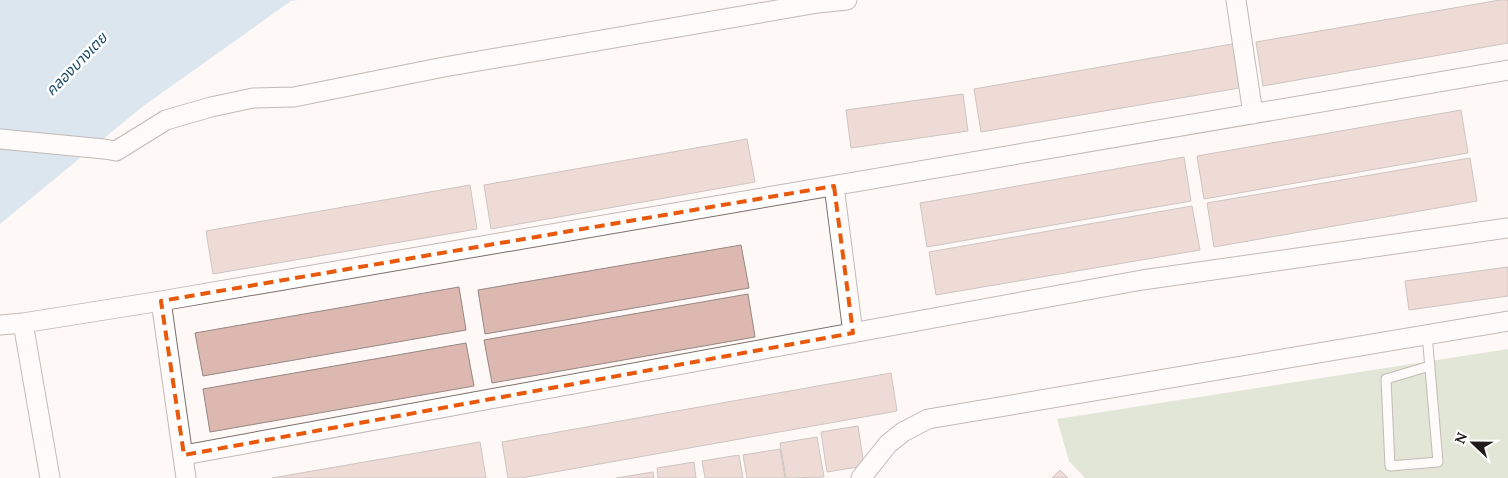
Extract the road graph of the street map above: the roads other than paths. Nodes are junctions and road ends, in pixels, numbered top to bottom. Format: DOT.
graph roads {
  1 [pos="846,0"];
  2 [pos="1236,0"];
  3 [pos="1508,70"];
  4 [pos="1253,114"];
  5 [pos="0,139"];
  6 [pos="834,186"];
  7 [pos="1508,228"];
  8 [pos="161,301"];
  9 [pos="1508,321"];
  10 [pos="23,323"];
  11 [pos="0,325"];
  12 [pos="854,333"];
  13 [pos="1427,334"];
  14 [pos="1430,366"];
  15 [pos="184,455"];
  16 [pos="50,478"];
  17 [pos="186,478"];
  18 [pos="861,478"];
  1 -- 5 [label="street"];
  2 -- 4 [label="street"];
  3 -- 4 [label="street"];
  4 -- 6 [label="street"];
  6 -- 8 [label="street"];
  6 -- 12 [label="street"];
  7 -- 12 [label="street"];
  8 -- 10 [label="street"];
  8 -- 15 [label="street"];
  9 -- 13 [label="street"];
  10 -- 11 [label="street"];
  10 -- 16 [label="street"];
  12 -- 15 [label="street"];
  13 -- 14 [label="lane"];
  13 -- 18 [label="street"];
  14 -- 14 [label="lane"];
  15 -- 17 [label="street"];
}
